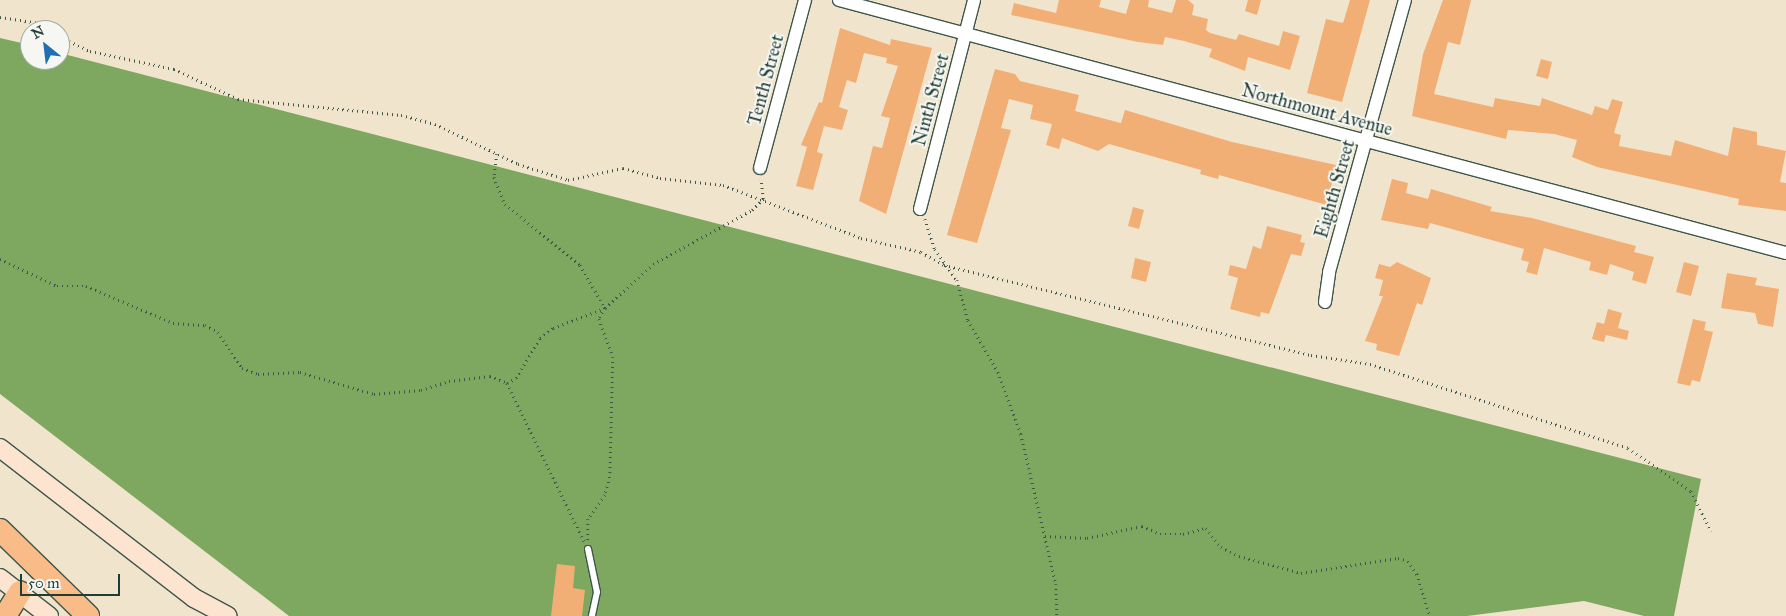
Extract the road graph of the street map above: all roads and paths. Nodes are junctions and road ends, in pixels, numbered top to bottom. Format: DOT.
graph roads {
  1 [pos="806,0"];
  2 [pos="839,0"];
  3 [pos="974,0"];
  4 [pos="1405,0"];
  5 [pos="0,17"];
  6 [pos="20,20"];
  7 [pos="965,32"];
  8 [pos="70,42"];
  9 [pos="1367,142"];
  10 [pos="497,153"];
  11 [pos="760,168"];
  12 [pos="763,199"];
  13 [pos="920,209"];
  14 [pos="1786,253"];
  15 [pos="0,259"];
  16 [pos="944,265"];
  17 [pos="1325,302"];
  18 [pos="605,308"];
  19 [pos="507,383"];
  20 [pos="0,448"];
  21 [pos="0,530"];
  22 [pos="1711,531"];
  23 [pos="1045,536"];
  24 [pos="588,549"];
  25 [pos="0,578"];
  26 [pos="20,592"];
  27 [pos="194,598"];
  28 [pos="7,612"];
  29 [pos="49,616"];
  30 [pos="88,616"];
  31 [pos="211,616"];
  32 [pos="228,616"];
  33 [pos="592,616"];
  34 [pos="1057,616"];
  35 [pos="1430,616"];
  1 -- 11 [label="street, Tenth Street"];
  2 -- 7 [label="street, Northmount Avenue"];
  3 -- 7 [label="street, Ninth Street"];
  4 -- 9 [label="street, Eighth Street"];
  5 -- 6 [label="path"];
  7 -- 9 [label="street, Northmount Avenue"];
  7 -- 13 [label="street, Ninth Street"];
  8 -- 10 [label="path"];
  9 -- 14 [label="street, Northmount Avenue"];
  9 -- 17 [label="street, Eighth Street"];
  10 -- 12 [label="path"];
  10 -- 18 [label="path"];
  11 -- 12 [label="path"];
  12 -- 16 [label="path"];
  12 -- 18 [label="path"];
  13 -- 16 [label="path"];
  15 -- 19 [label="path"];
  16 -- 22 [label="path"];
  16 -- 23 [label="path"];
  18 -- 19 [label="path"];
  18 -- 24 [label="path"];
  19 -- 24 [label="path"];
  20 -- 27 [label="main road"];
  21 -- 30 [label="highway"];
  23 -- 34 [label="path"];
  23 -- 35 [label="path"];
  24 -- 33 [label="lane"];
  25 -- 26 [label="main road"];
  26 -- 28 [label="highway"];
  26 -- 29 [label="main road"];
  27 -- 31 [label="main road"];
  27 -- 32 [label="main road"];
}
